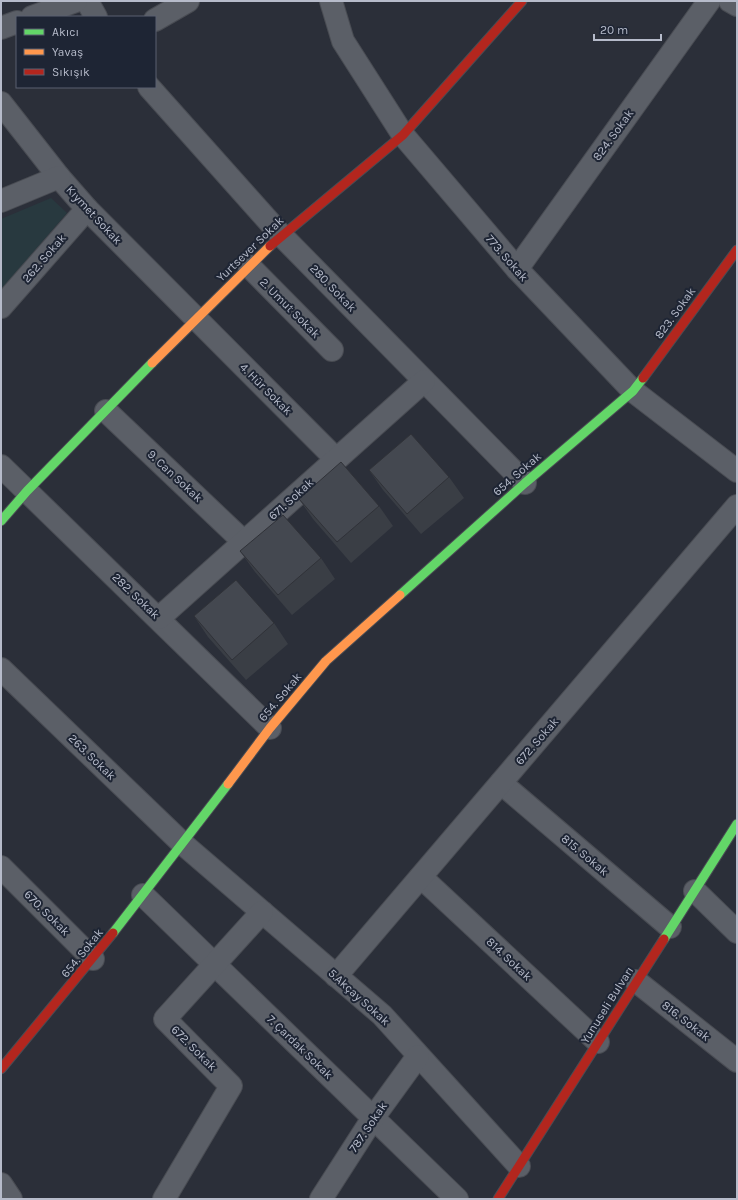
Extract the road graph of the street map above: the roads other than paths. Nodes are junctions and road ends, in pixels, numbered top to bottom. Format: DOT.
graph roads {
  1 [pos="76,1"];
  2 [pos="87,1"];
  3 [pos="188,1"];
  4 [pos="331,1"];
  5 [pos="522,1"];
  6 [pos="709,1"];
  7 [pos="730,1"];
  8 [pos="737,5"];
  9 [pos="35,16"];
  10 [pos="95,16"];
  11 [pos="156,19"];
  12 [pos="16,22"];
  13 [pos="1,28"];
  14 [pos="150,88"];
  15 [pos="1,103"];
  16 [pos="403,135"];
  17 [pos="59,177"];
  18 [pos="1,201"];
  19 [pos="87,208"];
  20 [pos="281,235"];
  21 [pos="737,250"];
  22 [pos="249,266"];
  23 [pos="517,269"];
  24 [pos="1,307"];
  25 [pos="196,318"];
  26 [pos="332,350"];
  27 [pos="424,381"];
  28 [pos="633,391"];
  29 [pos="106,411"];
  30 [pos="336,460"];
  31 [pos="1,466"];
  32 [pos="737,471"];
  33 [pos="525,483"];
  34 [pos="28,491"];
  35 [pos="737,506"];
  36 [pos="1,521"];
  37 [pos="244,542"];
  38 [pos="159,618"];
  39 [pos="1,669"];
  40 [pos="270,728"];
  41 [pos="500,783"];
  42 [pos="737,824"];
  43 [pos="183,844"];
  44 [pos="1,867"];
  45 [pos="420,877"];
  46 [pos="695,891"];
  47 [pos="143,895"];
  48 [pos="262,912"];
  49 [pos="670,928"];
  50 [pos="737,932"];
  51 [pos="93,959"];
  52 [pos="215,964"];
  53 [pos="336,976"];
  54 [pos="636,981"];
  55 [pos="598,1042"];
  56 [pos="418,1056"];
  57 [pos="737,1061"];
  58 [pos="1,1069"];
  59 [pos="373,1118"];
  60 [pos="519,1166"];
  61 [pos="1,1184"];
  62 [pos="11,1199"];
  63 [pos="164,1199"];
  64 [pos="320,1199"];
  65 [pos="457,1199"];
  66 [pos="498,1199"];
  1 -- 9 [label="street"];
  2 -- 10 [label="street"];
  3 -- 11 [label="street"];
  4 -- 16 [label="street, 773. Sokak"];
  5 -- 16 [label="street, Yurtsever Sokak"];
  6 -- 23 [label="street, 824. Sokak"];
  7 -- 8 [label="street"];
  12 -- 13 [label="street"];
  14 -- 20 [label="street, 280. Sokak"];
  15 -- 17 [label="street, Kıymet Sokak"];
  16 -- 20 [label="street, Yurtsever Sokak"];
  16 -- 23 [label="street, 773. Sokak"];
  17 -- 18 [label="street"];
  17 -- 19 [label="street, Kıymet Sokak"];
  19 -- 24 [label="street, 262. Sokak"];
  19 -- 25 [label="street, Kıymet Sokak"];
  20 -- 22 [label="street, Yurtsever Sokak"];
  20 -- 27 [label="street, 280. Sokak"];
  21 -- 28 [label="street, 823. Sokak"];
  22 -- 25 [label="street, Yurtsever Sokak"];
  22 -- 26 [label="street, 2. Umut Sokak"];
  23 -- 28 [label="street, 773. Sokak"];
  25 -- 29 [label="street, Yurtsever Sokak"];
  25 -- 30 [label="street, 4. Hür Sokak"];
  27 -- 30 [label="street, 671. Sokak"];
  27 -- 33 [label="street, 280. Sokak"];
  28 -- 32 [label="street, 773. Sokak"];
  28 -- 33 [label="street, 654. Sokak"];
  29 -- 34 [label="street, Yurtsever Sokak"];
  29 -- 37 [label="street, 9. Can Sokak"];
  30 -- 37 [label="street, 671. Sokak"];
  31 -- 34 [label="street, 282. Sokak"];
  33 -- 40 [label="street, 654. Sokak"];
  34 -- 36 [label="street, Yurtsever Sokak"];
  34 -- 38 [label="street, 282. Sokak"];
  35 -- 41 [label="street, 672. Sokak"];
  37 -- 38 [label="street, 671. Sokak"];
  38 -- 40 [label="street, 282. Sokak"];
  39 -- 43 [label="street, 263. Sokak"];
  40 -- 43 [label="street, 654. Sokak"];
  41 -- 45 [label="street, 672. Sokak"];
  41 -- 49 [label="street, 815. Sokak"];
  42 -- 46 [label="street, Yunuseli Bulvarı"];
  43 -- 47 [label="street, 654. Sokak"];
  43 -- 48 [label="street, 5.Akçay Sokak"];
  44 -- 51 [label="street, 670. Sokak"];
  45 -- 53 [label="street, 672. Sokak"];
  45 -- 55 [label="street, 814. Sokak"];
  46 -- 49 [label="street, Yunuseli Bulvarı"];
  46 -- 50 [label="street"];
  47 -- 51 [label="street, 654. Sokak"];
  47 -- 52 [label="street, 7. Çardak Sokak"];
  48 -- 52 [label="street, 672. Sokak"];
  48 -- 53 [label="street, 5.Akçay Sokak"];
  49 -- 54 [label="street, Yunuseli Bulvarı"];
  51 -- 58 [label="street, 654. Sokak"];
  52 -- 59 [label="street, 7. Çardak Sokak"];
  52 -- 63 [label="street, 672. Sokak"];
  53 -- 56 [label="street, 5.Akçay Sokak"];
  54 -- 55 [label="street, Yunuseli Bulvarı"];
  54 -- 57 [label="street, 816. Sokak"];
  55 -- 60 [label="street, Yunuseli Bulvarı"];
  56 -- 59 [label="street, 787. Sokak"];
  56 -- 60 [label="street, 5.Akçay Sokak"];
  59 -- 64 [label="street, 787. Sokak"];
  59 -- 65 [label="street, 7. Çardak Sokak"];
  60 -- 66 [label="street, Yunuseli Bulvarı"];
  61 -- 62 [label="street"];
}
